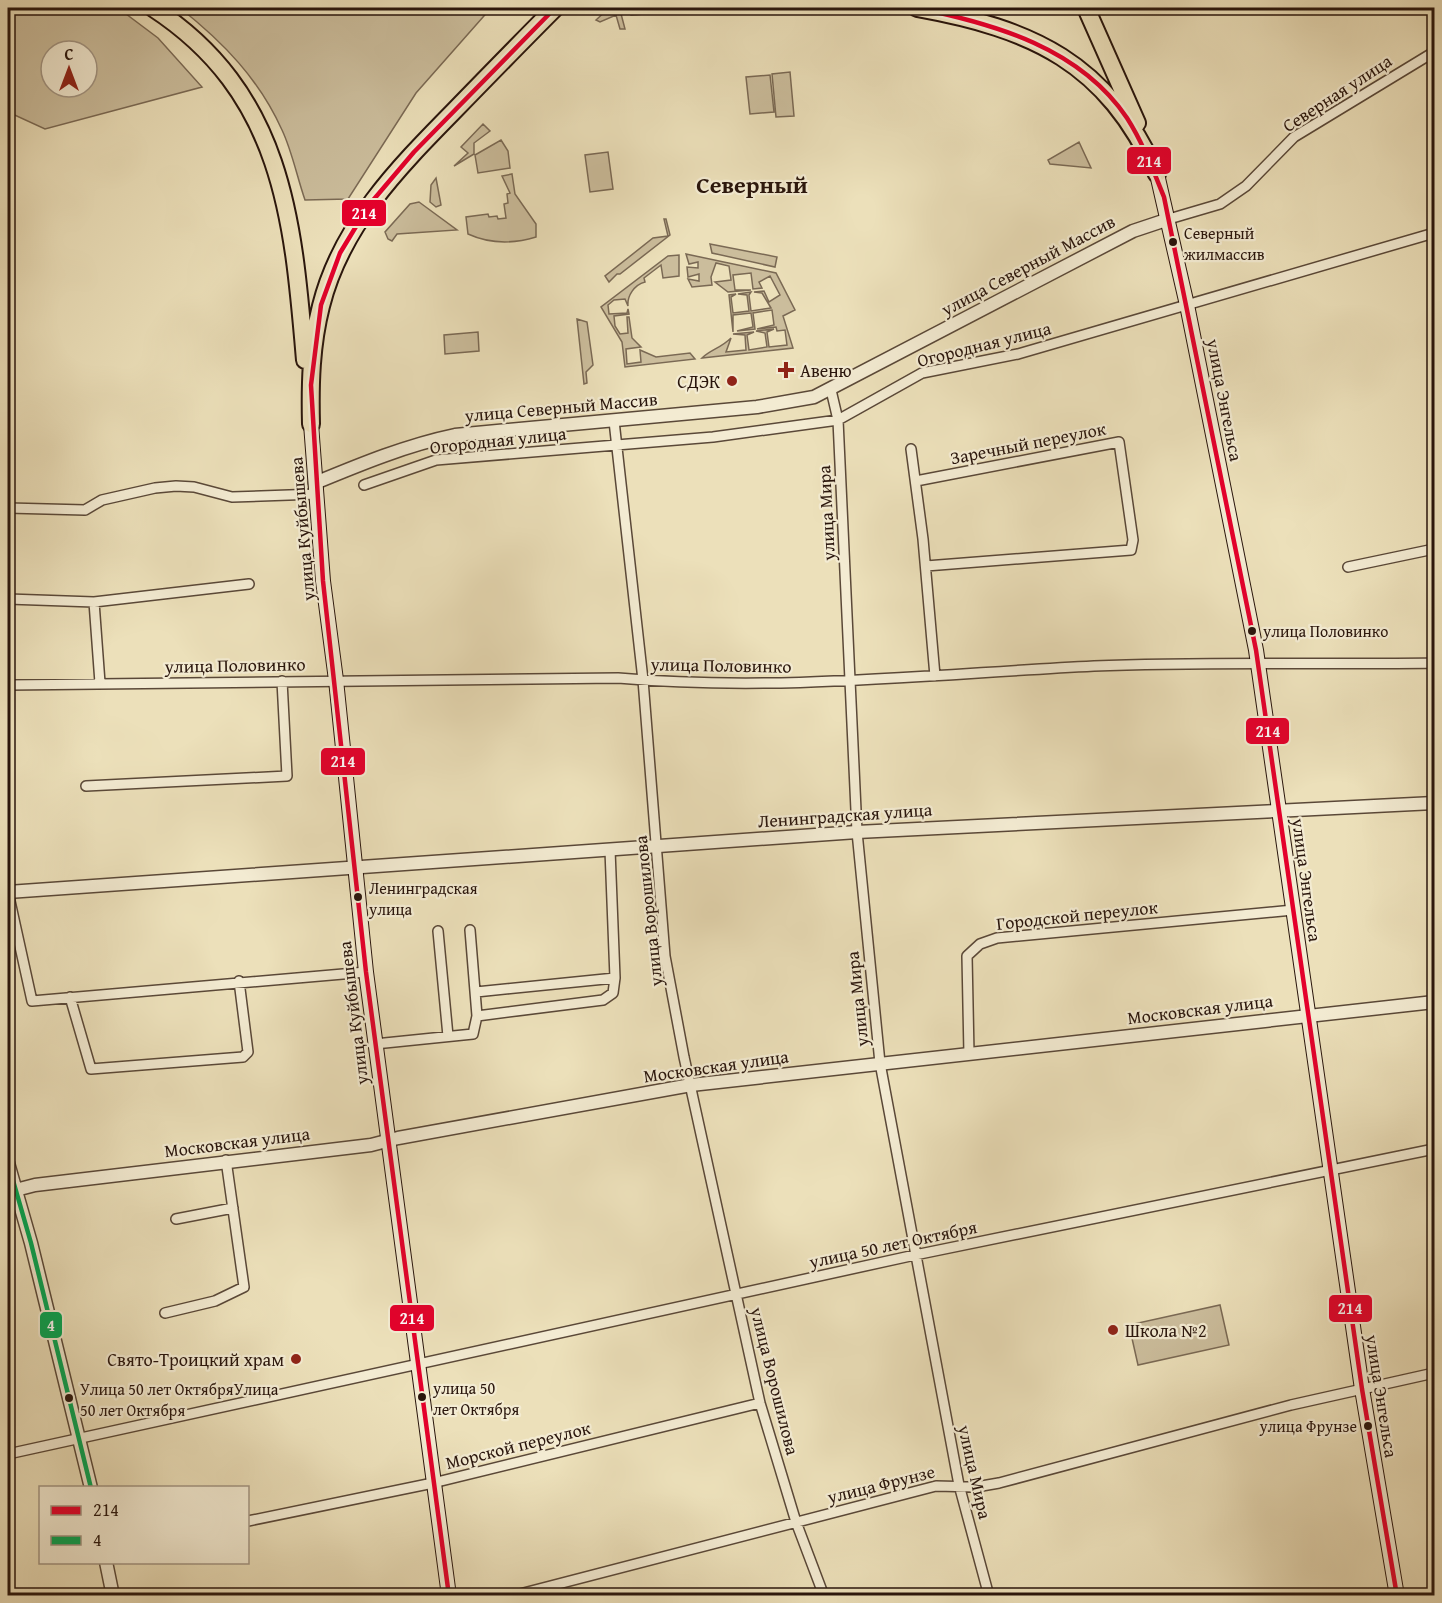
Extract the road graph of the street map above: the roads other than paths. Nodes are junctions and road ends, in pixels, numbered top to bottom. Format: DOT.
graph roads {
  1 [pos="153,8"];
  2 [pos="555,8"];
  3 [pos="917,8"];
  4 [pos="1086,8"];
  5 [pos="1434,52"];
  6 [pos="1157,174"];
  7 [pos="1169,219"];
  8 [pos="1434,233"];
  9 [pos="1187,305"];
  10 [pos="831,390"];
  11 [pos="838,420"];
  12 [pos="614,421"];
  13 [pos="311,424"];
  14 [pos="618,444"];
  15 [pos="911,449"];
  16 [pos="916,481"];
  17 [pos="364,484"];
  18 [pos="316,489"];
  19 [pos="8,508"];
  20 [pos="1434,549"];
  21 [pos="926,566"];
  22 [pos="1348,567"];
  23 [pos="249,584"];
  24 [pos="8,599"];
  25 [pos="94,602"];
  26 [pos="1434,663"];
  27 [pos="1258,665"];
  28 [pos="935,676"];
  29 [pos="336,680"];
  30 [pos="643,680"];
  31 [pos="282,681"];
  32 [pos="851,681"];
  33 [pos="100,683"];
  34 [pos="8,685"];
  35 [pos="86,786"];
  36 [pos="1434,803"];
  37 [pos="1280,812"];
  38 [pos="857,832"];
  39 [pos="658,846"];
  40 [pos="610,850"];
  41 [pos="354,867"];
  42 [pos="8,892"];
  43 [pos="1293,910"];
  44 [pos="470,930"];
  45 [pos="438,931"];
  46 [pos="366,972"];
  47 [pos="615,978"];
  48 [pos="239,981"];
  49 [pos="476,992"];
  50 [pos="70,997"];
  51 [pos="1434,1002"];
  52 [pos="1308,1015"];
  53 [pos="477,1016"];
  54 [pos="448,1036"];
  55 [pos="375,1044"];
  56 [pos="969,1054"];
  57 [pos="880,1063"];
  58 [pos="691,1085"];
  59 [pos="387,1142"];
  60 [pos="1434,1149"];
  61 [pos="226,1161"];
  62 [pos="8,1163"];
  63 [pos="1330,1171"];
  64 [pos="12,1191"];
  65 [pos="233,1208"];
  66 [pos="176,1219"];
  67 [pos="915,1256"];
  68 [pos="736,1295"];
  69 [pos="165,1313"];
  70 [pos="416,1366"];
  71 [pos="1434,1373"];
  72 [pos="1362,1389"];
  73 [pos="760,1402"];
  74 [pos="80,1438"];
  75 [pos="8,1454"];
  76 [pos="433,1483"];
  77 [pos="959,1485"];
  78 [pos="91,1486"];
  79 [pos="249,1521"];
  80 [pos="796,1522"];
  81 [pos="106,1564"];
  82 [pos="113,1596"];
  83 [pos="449,1596"];
  84 [pos="512,1596"];
  85 [pos="824,1596"];
  86 [pos="989,1596"];
  87 [pos="1397,1596"];
  1 -- 13 [label="highway"];
  2 -- 13 [label="highway"];
  3 -- 6 [label="highway"];
  4 -- 6 [label="highway"];
  5 -- 7 [label="street, Северная улица"];
  6 -- 7 [label="main road, улица Энгельса"];
  7 -- 9 [label="main road, улица Энгельса"];
  7 -- 10 [label="street, улица Северный Массив"];
  8 -- 9 [label="street, Огородная улица"];
  9 -- 11 [label="street, Огородная улица"];
  9 -- 27 [label="main road, улица Энгельса"];
  10 -- 11 [label="street, улица Мира"];
  10 -- 12 [label="street, улица Северный Массив"];
  11 -- 14 [label="street, Огородная улица"];
  11 -- 32 [label="street, улица Мира"];
  12 -- 14 [label="street, улица Ворошилова"];
  12 -- 18 [label="street, улица Северный Массив"];
  13 -- 18 [label="main road, улица Куйбышева"];
  14 -- 17 [label="street, Огородная улица"];
  14 -- 30 [label="street, улица Ворошилова"];
  15 -- 16 [label="street"];
  16 -- 21 [label="street"];
  16 -- 21 [label="street, Заречный переулок"];
  18 -- 19 [label="street"];
  18 -- 29 [label="main road, улица Куйбышева"];
  20 -- 22 [label="street"];
  21 -- 28 [label="street"];
  23 -- 25 [label="street"];
  24 -- 25 [label="street"];
  25 -- 33 [label="street"];
  26 -- 27 [label="street, улица Половинко"];
  27 -- 28 [label="street, улица Половинко"];
  27 -- 37 [label="main road, улица Энгельса"];
  28 -- 32 [label="street, улица Половинко"];
  29 -- 30 [label="street, улица Половинко"];
  29 -- 31 [label="street, улица Половинко"];
  29 -- 41 [label="main road, улица Куйбышева"];
  30 -- 32 [label="street, улица Половинко"];
  30 -- 39 [label="street, улица Ворошилова"];
  31 -- 33 [label="street, улица Половинко"];
  31 -- 35 [label="street"];
  32 -- 38 [label="street, улица Мира"];
  33 -- 34 [label="street, улица Половинко"];
  36 -- 37 [label="street, Ленинградская улица"];
  37 -- 38 [label="street, Ленинградская улица"];
  37 -- 43 [label="main road, улица Энгельса"];
  38 -- 39 [label="street, Ленинградская улица"];
  38 -- 57 [label="street, улица Мира"];
  39 -- 40 [label="street, Ленинградская улица"];
  39 -- 58 [label="street, улица Ворошилова"];
  40 -- 41 [label="street, Ленинградская улица"];
  40 -- 47 [label="street"];
  41 -- 42 [label="street, Ленинградская улица"];
  41 -- 46 [label="main road, улица Куйбышева"];
  42 -- 50 [label="street"];
  43 -- 52 [label="main road, улица Энгельса"];
  43 -- 56 [label="street, Городской переулок"];
  44 -- 49 [label="street"];
  45 -- 54 [label="street"];
  46 -- 48 [label="street"];
  46 -- 55 [label="main road, улица Куйбышева"];
  47 -- 49 [label="street"];
  47 -- 53 [label="street"];
  48 -- 50 [label="street"];
  48 -- 50 [label="street"];
  49 -- 53 [label="street"];
  51 -- 52 [label="street, Московская улица"];
  52 -- 56 [label="street, Московская улица"];
  52 -- 63 [label="main road, улица Энгельса"];
  53 -- 54 [label="street"];
  54 -- 55 [label="street"];
  55 -- 59 [label="main road, улица Куйбышева"];
  56 -- 57 [label="street, Московская улица"];
  57 -- 58 [label="street, Московская улица"];
  57 -- 67 [label="street, улица Мира"];
  58 -- 59 [label="street, Московская улица"];
  58 -- 68 [label="street, улица Ворошилова"];
  59 -- 61 [label="street, Московская улица"];
  59 -- 70 [label="main road, улица Куйбышева"];
  60 -- 63 [label="street, улица 50 лет Октября"];
  61 -- 64 [label="street, Московская улица"];
  61 -- 65 [label="street"];
  62 -- 64 [label="street"];
  63 -- 67 [label="street, улица 50 лет Октября"];
  63 -- 72 [label="main road, улица Энгельса"];
  64 -- 74 [label="street"];
  65 -- 66 [label="street"];
  65 -- 69 [label="street"];
  67 -- 68 [label="street, улица 50 лет Октября"];
  67 -- 77 [label="street, улица Мира"];
  68 -- 70 [label="street, улица 50 лет Октября"];
  68 -- 73 [label="street, улица Ворошилова"];
  70 -- 74 [label="street, улица 50 лет Октября"];
  70 -- 76 [label="main road, улица Куйбышева"];
  71 -- 72 [label="street, улица Фрунзе"];
  72 -- 77 [label="street, улица Фрунзе"];
  72 -- 87 [label="main road, улица Энгельса"];
  73 -- 76 [label="street, Морской переулок"];
  73 -- 80 [label="street, улица Ворошилова"];
  74 -- 75 [label="street, улица 50 лет Октября"];
  74 -- 78 [label="street"];
  76 -- 79 [label="street, Морской переулок"];
  76 -- 83 [label="main road, улица Куйбышева"];
  77 -- 80 [label="street, улица Фрунзе"];
  77 -- 86 [label="street, улица Мира"];
  80 -- 84 [label="street, улица Фрунзе"];
  80 -- 85 [label="street, улица Ворошилова"];
  81 -- 82 [label="street"];
}
